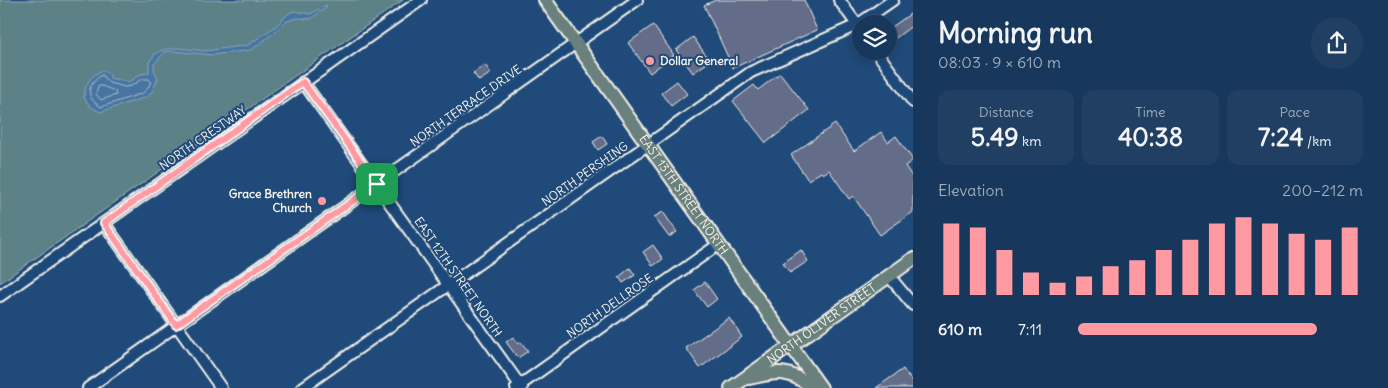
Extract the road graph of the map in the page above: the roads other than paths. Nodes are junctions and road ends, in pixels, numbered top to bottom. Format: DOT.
graph roads {
  1 [pos="421,0"];
  2 [pos="545,0"];
  3 [pos="637,0"];
  4 [pos="839,0"];
  5 [pos="893,0"];
  6 [pos="875,15"];
  7 [pos="852,18"];
  8 [pos="852,31"];
  9 [pos="576,43"];
  10 [pos="883,60"];
  11 [pos="303,82"];
  12 [pos="913,102"];
  13 [pos="648,144"];
  14 [pos="377,184"];
  15 [pos="104,223"];
  16 [pos="719,244"];
  17 [pos="913,259"];
  18 [pos="889,276"];
  19 [pos="449,285"];
  20 [pos="0,296"];
  21 [pos="913,305"];
  22 [pos="176,325"];
  23 [pos="791,345"];
  24 [pos="742,380"];
  25 [pos="519,387"];
  26 [pos="88,388"];
  27 [pos="221,388"];
  28 [pos="302,388"];
  29 [pos="731,388"];
  30 [pos="814,388"];
  31 [pos="821,388"];
  1 -- 11 [label="street, NORTH CRESTWAY"];
  2 -- 9 [label="main road, EAST 13TH STREET NORTH"];
  3 -- 9 [label="street, NORTH TERRACE DRIVE"];
  4 -- 7 [label="street"];
  5 -- 6 [label="street, NORTH PERSHING"];
  8 -- 13 [label="street, NORTH PERSHING"];
  9 -- 13 [label="main road, EAST 13TH STREET NORTH"];
  9 -- 14 [label="street, NORTH TERRACE DRIVE"];
  10 -- 12 [label="street"];
  11 -- 14 [label="street, EAST 12TH STREET NORTH"];
  11 -- 15 [label="street, NORTH CRESTWAY"];
  13 -- 16 [label="main road, EAST 13TH STREET NORTH"];
  13 -- 19 [label="street, NORTH PERSHING"];
  14 -- 19 [label="street, EAST 12TH STREET NORTH"];
  14 -- 22 [label="street, NORTH TERRACE DRIVE"];
  15 -- 20 [label="street, NORTH CRESTWAY"];
  15 -- 22 [label="street"];
  16 -- 23 [label="main road, EAST 13TH STREET NORTH"];
  16 -- 25 [label="street, NORTH DELLROSE"];
  17 -- 18 [label="main road, NORTH OLIVER STREET"];
  18 -- 21 [label="street"];
  18 -- 23 [label="main road, NORTH OLIVER STREET"];
  19 -- 25 [label="street, EAST 12TH STREET NORTH"];
  19 -- 28 [label="street, NORTH PERSHING"];
  22 -- 26 [label="street, NORTH TERRACE DRIVE"];
  22 -- 27 [label="street"];
  23 -- 24 [label="main road, NORTH OLIVER STREET"];
  23 -- 31 [label="main road, EAST 13TH STREET NORTH"];
  24 -- 29 [label="main road, NORTH OLIVER STREET"];
  24 -- 30 [label="main road"];
}
